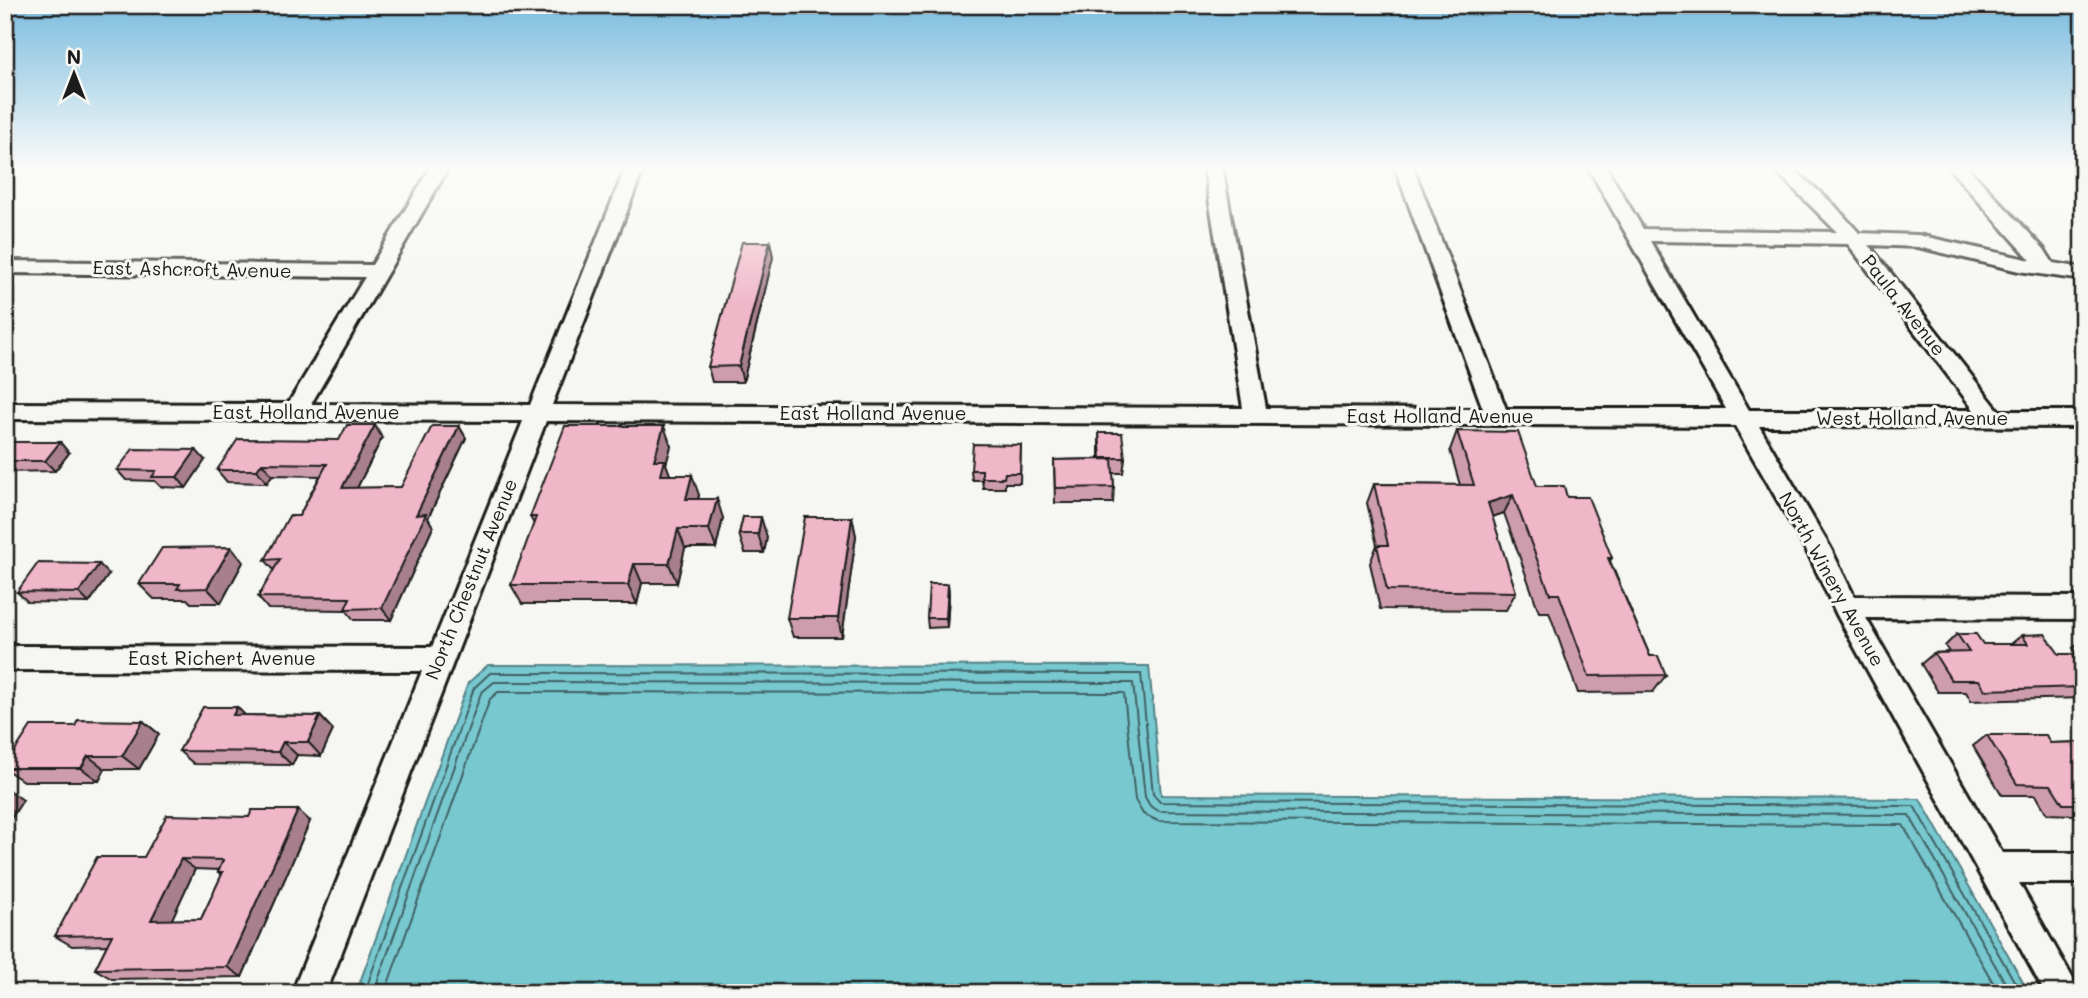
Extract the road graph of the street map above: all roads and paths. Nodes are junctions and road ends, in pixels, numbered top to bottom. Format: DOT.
graph roads {
  1 [pos="412,214"];
  2 [pos="616,214"];
  3 [pos="1221,214"];
  4 [pos="1421,214"];
  5 [pos="1624,214"];
  6 [pos="1831,214"];
  7 [pos="2000,214"];
  8 [pos="1636,235"];
  9 [pos="1853,239"];
  10 [pos="5,267"];
  11 [pos="2046,270"];
  12 [pos="378,271"];
  13 [pos="2083,274"];
  14 [pos="5,411"];
  15 [pos="295,412"];
  16 [pos="537,412"];
  17 [pos="1256,415"];
  18 [pos="1497,416"];
  19 [pos="1742,417"];
  20 [pos="1992,418"];
  21 [pos="2083,419"];
  22 [pos="1846,607"];
  23 [pos="2083,608"];
  24 [pos="5,658"];
  25 [pos="439,659"];
  26 [pos="1993,868"];
  27 [pos="2083,868"];
  28 [pos="309,993"];
  29 [pos="2064,993"];
  1 -- 12 [label="street"];
  2 -- 16 [label="street, North Chestnut Avenue"];
  3 -- 17 [label="street"];
  4 -- 18 [label="street"];
  5 -- 8 [label="street, North Winery Avenue"];
  6 -- 9 [label="street, Paula Avenue"];
  7 -- 11 [label="street"];
  8 -- 9 [label="street"];
  8 -- 19 [label="street, North Winery Avenue"];
  9 -- 11 [label="street"];
  9 -- 20 [label="street, Paula Avenue"];
  10 -- 12 [label="street, East Ashcroft Avenue"];
  11 -- 13 [label="street"];
  12 -- 15 [label="street"];
  14 -- 15 [label="street, East Holland Avenue"];
  15 -- 16 [label="street, East Holland Avenue"];
  16 -- 17 [label="street, East Holland Avenue"];
  16 -- 25 [label="street, North Chestnut Avenue"];
  17 -- 18 [label="street, East Holland Avenue"];
  18 -- 19 [label="street, East Holland Avenue"];
  19 -- 20 [label="street, West Holland Avenue"];
  19 -- 22 [label="street, North Winery Avenue"];
  20 -- 21 [label="street, West Holland Avenue"];
  22 -- 23 [label="street"];
  22 -- 26 [label="street, North Winery Avenue"];
  24 -- 25 [label="street, East Richert Avenue"];
  25 -- 28 [label="street, North Chestnut Avenue"];
  26 -- 27 [label="street"];
  26 -- 29 [label="street, North Winery Avenue"];
}
